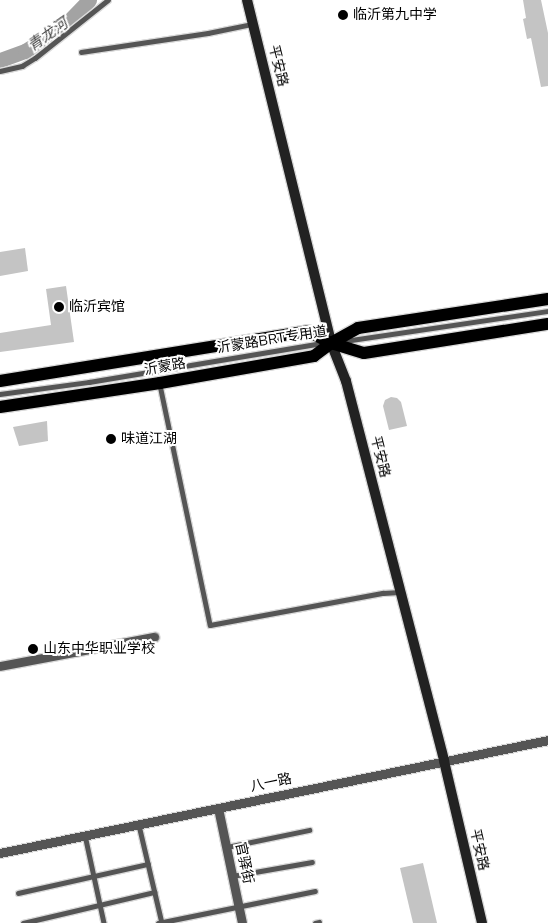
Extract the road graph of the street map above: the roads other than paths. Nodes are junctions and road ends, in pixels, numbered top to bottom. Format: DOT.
graph roads {
  1 [pos="108,0"];
  2 [pos="247,0"];
  3 [pos="253,24"];
  4 [pos="81,52"];
  5 [pos="0,71"];
  6 [pos="548,300"];
  7 [pos="548,311"];
  8 [pos="548,324"];
  9 [pos="331,343"];
  10 [pos="0,381"];
  11 [pos="160,383"];
  12 [pos="0,394"];
  13 [pos="0,408"];
  14 [pos="400,592"];
  15 [pos="154,637"];
  16 [pos="0,666"];
  17 [pos="548,740"];
  18 [pos="444,761"];
  19 [pos="218,808"];
  20 [pos="139,824"];
  21 [pos="309,830"];
  22 [pos="85,836"];
  23 [pos="226,847"];
  24 [pos="0,853"];
  25 [pos="312,862"];
  26 [pos="148,864"];
  27 [pos="94,876"];
  28 [pos="232,876"];
  29 [pos="315,891"];
  30 [pos="154,892"];
  31 [pos="18,893"];
  32 [pos="100,905"];
  33 [pos="239,906"];
  34 [pos="23,923"];
  35 [pos="104,923"];
  36 [pos="161,923"];
  37 [pos="242,923"];
  38 [pos="482,923"];
  1 -- 5 [label="lane"];
  2 -- 3 [label="main road, 平安路"];
  3 -- 4 [label="lane"];
  3 -- 9 [label="main road, 平安路"];
  6 -- 9 [label="main road, 沂蒙路"];
  7 -- 9 [label="lane, 沂蒙路BRT专用道"];
  8 -- 9 [label="main road, 沂蒙路"];
  9 -- 10 [label="main road, 沂蒙路"];
  9 -- 11 [label="main road, 沂蒙路"];
  9 -- 12 [label="lane, 沂蒙路BRT专用道"];
  9 -- 14 [label="main road, 平安路"];
  11 -- 13 [label="main road, 沂蒙路"];
  11 -- 14 [label="lane"];
  14 -- 18 [label="main road, 平安路"];
  15 -- 16 [label="street"];
  17 -- 18 [label="street, 八一路"];
  18 -- 19 [label="street, 八一路"];
  18 -- 38 [label="main road, 平安路"];
  19 -- 20 [label="street, 八一路"];
  19 -- 23 [label="street, 官驿街"];
  20 -- 22 [label="street, 八一路"];
  20 -- 26 [label="lane"];
  21 -- 23 [label="lane"];
  22 -- 24 [label="street, 八一路"];
  22 -- 27 [label="lane"];
  23 -- 28 [label="street, 官驿街"];
  25 -- 28 [label="lane"];
  26 -- 27 [label="lane"];
  26 -- 30 [label="lane"];
  27 -- 31 [label="lane"];
  27 -- 32 [label="lane"];
  28 -- 33 [label="street, 官驿街"];
  29 -- 33 [label="lane"];
  30 -- 32 [label="lane"];
  30 -- 36 [label="lane"];
  32 -- 34 [label="lane"];
  32 -- 35 [label="lane"];
  33 -- 36 [label="lane"];
  33 -- 37 [label="street, 官驿街"];
}
